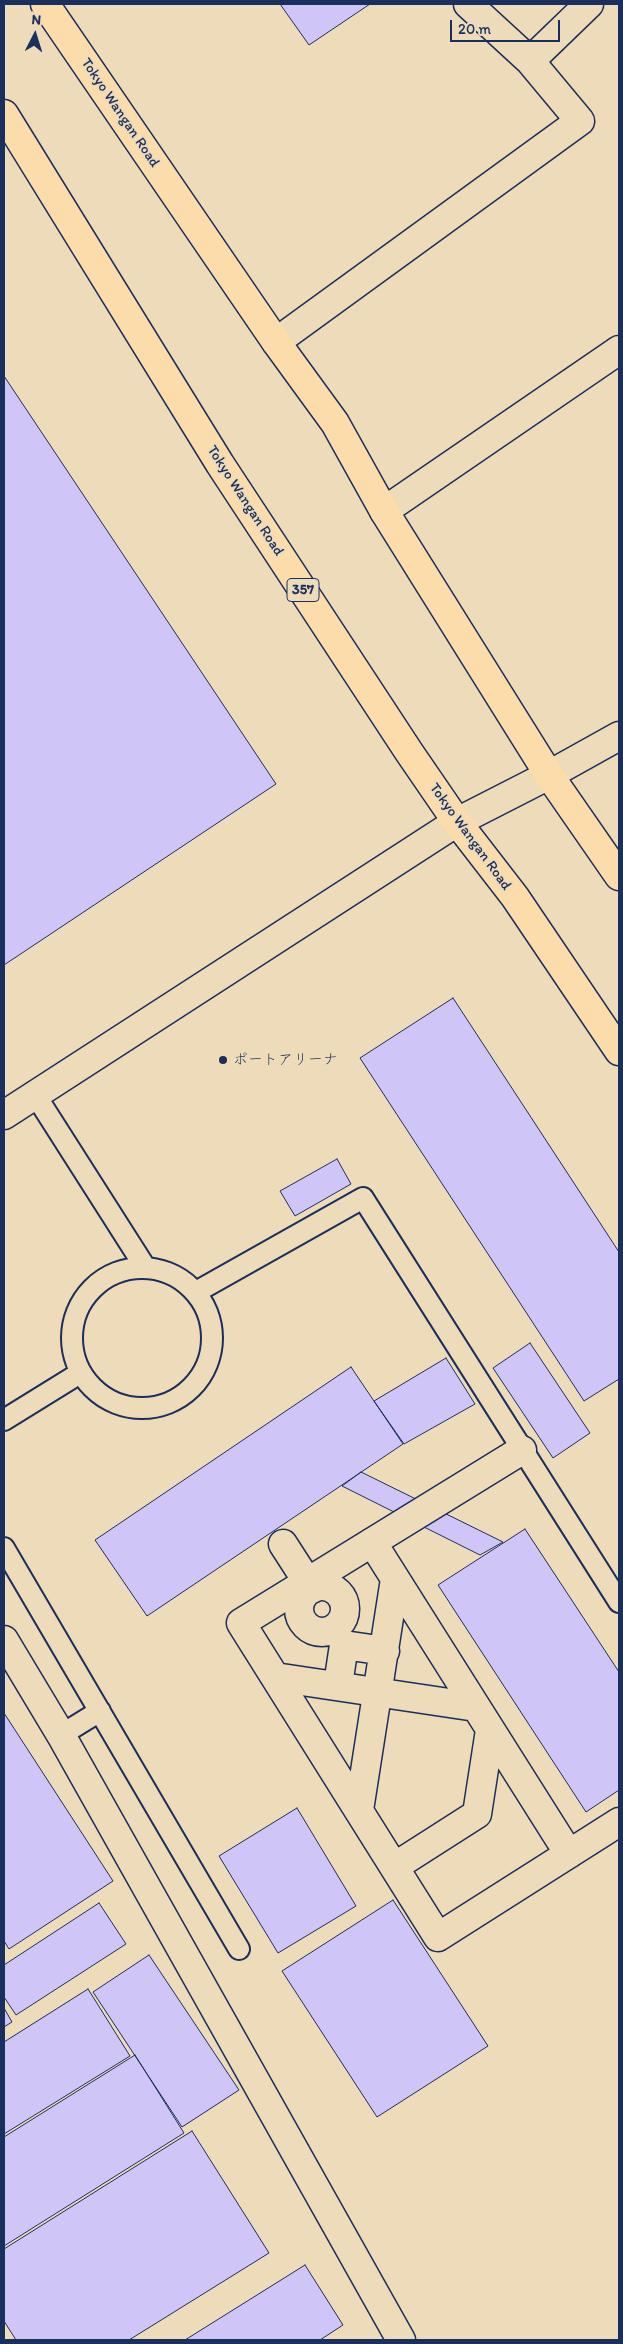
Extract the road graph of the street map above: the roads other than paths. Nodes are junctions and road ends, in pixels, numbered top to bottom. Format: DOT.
graph roads {
  1 [pos="45,4"];
  2 [pos="468,4"];
  3 [pos="588,4"];
  4 [pos="530,61"];
  5 [pos="4,115"];
  6 [pos="276,342"];
  7 [pos="619,350"];
  8 [pos="384,511"];
  9 [pos="619,736"];
  10 [pos="550,775"];
  11 [pos="457,822"];
  12 [pos="619,876"];
  13 [pos="619,1051"];
  14 [pos="36,1096"];
  15 [pos="4,1115"];
  16 [pos="145,1268"];
  17 [pos="196,1292"];
  18 [pos="80,1373"];
  19 [pos="4,1420"];
  20 [pos="522,1450"];
  21 [pos="372,1542"];
  22 [pos="284,1544"];
  23 [pos="4,1548"];
  24 [pos="395,1579"];
  25 [pos="310,1585"];
  26 [pos="619,1602"];
  27 [pos="339,1637"];
  28 [pos="4,1640"];
  29 [pos="385,1651"];
  30 [pos="275,1676"];
  31 [pos="338,1685"];
  32 [pos="476,1707"];
  33 [pos="100,1712"];
  34 [pos="490,1730"];
  35 [pos="61,1735"];
  36 [pos="359,1810"];
  37 [pos="619,1822"];
  38 [pos="569,1854"];
  39 [pos="394,1867"];
  40 [pos="239,1949"];
  41 [pos="401,2340"];
  1 -- 6 [label="highway, Tokyo Wangan Road"];
  2 -- 4 [label="street"];
  3 -- 4 [label="street"];
  4 -- 6 [label="street"];
  5 -- 11 [label="highway, Tokyo Wangan Road / 357"];
  6 -- 8 [label="highway, Tokyo Wangan Road"];
  7 -- 8 [label="street"];
  8 -- 10 [label="highway, Tokyo Wangan Road"];
  9 -- 10 [label="street"];
  10 -- 11 [label="street"];
  10 -- 12 [label="highway, Tokyo Wangan Road"];
  11 -- 13 [label="highway, Tokyo Wangan Road / 357"];
  11 -- 14 [label="street"];
  14 -- 15 [label="street"];
  14 -- 16 [label="lane"];
  16 -- 17 [label="lane"];
  16 -- 18 [label="lane"];
  17 -- 18 [label="lane"];
  17 -- 20 [label="lane"];
  18 -- 19 [label="lane"];
  20 -- 21 [label="street"];
  20 -- 26 [label="lane"];
  21 -- 24 [label="street"];
  21 -- 25 [label="street"];
  22 -- 25 [label="street"];
  23 -- 33 [label="lane"];
  24 -- 29 [label="street"];
  24 -- 32 [label="street"];
  25 -- 27 [label="street"];
  25 -- 30 [label="street"];
  27 -- 29 [label="street"];
  27 -- 31 [label="street"];
  28 -- 35 [label="street"];
  29 -- 36 [label="street"];
  30 -- 31 [label="street"];
  30 -- 36 [label="street"];
  31 -- 32 [label="street"];
  32 -- 34 [label="street"];
  33 -- 35 [label="lane"];
  33 -- 40 [label="lane"];
  34 -- 38 [label="street"];
  34 -- 39 [label="street"];
  35 -- 41 [label="street"];
  36 -- 39 [label="street"];
  37 -- 38 [label="street"];
  38 -- 39 [label="street"];
}
